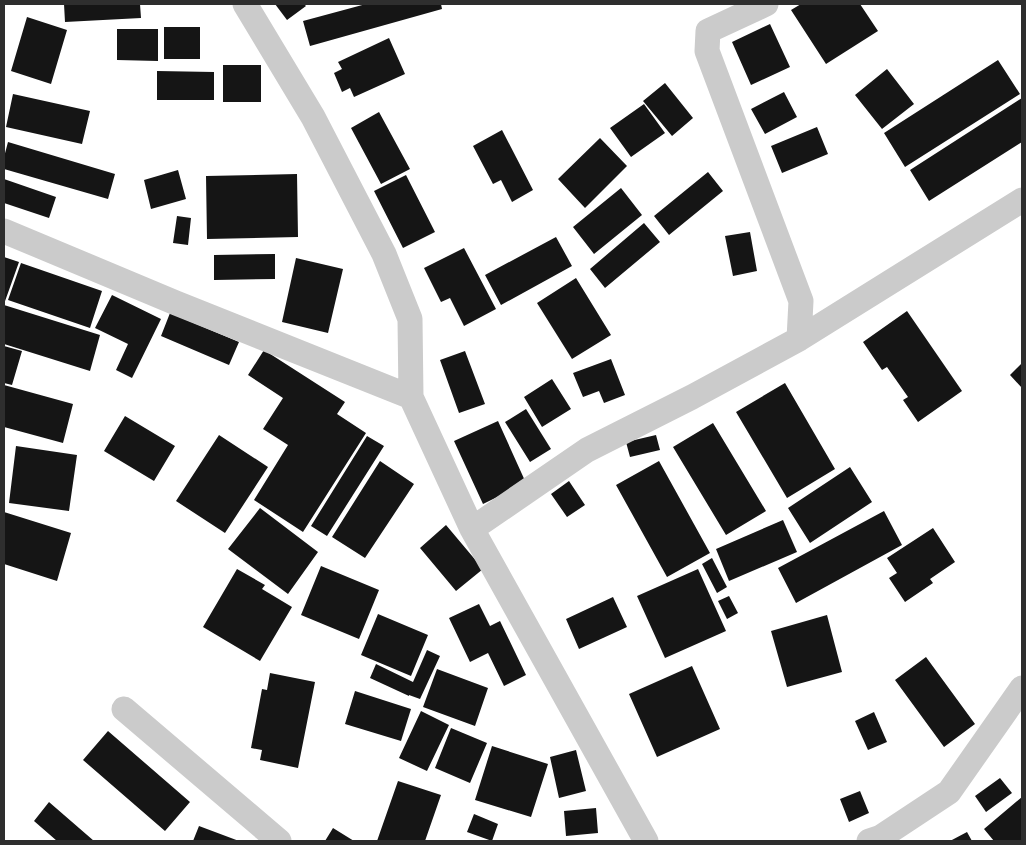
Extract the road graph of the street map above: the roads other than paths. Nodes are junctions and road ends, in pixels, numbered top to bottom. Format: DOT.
graph roads {
  1 [pos="245,4"];
  2 [pos="766,4"];
  3 [pos="1022,200"];
  4 [pos="4,231"];
  5 [pos="799,340"];
  6 [pos="411,397"];
  7 [pos="472,529"];
  8 [pos="1022,688"];
  9 [pos="124,709"];
  10 [pos="279,841"];
  11 [pos="646,841"];
  12 [pos="869,841"];
  1 -- 6 [label="street"];
  2 -- 5 [label="street"];
  3 -- 5 [label="street"];
  4 -- 6 [label="street"];
  5 -- 7 [label="street"];
  6 -- 7 [label="street"];
  7 -- 11 [label="street"];
  8 -- 12 [label="street"];
  9 -- 10 [label="street"];
}
